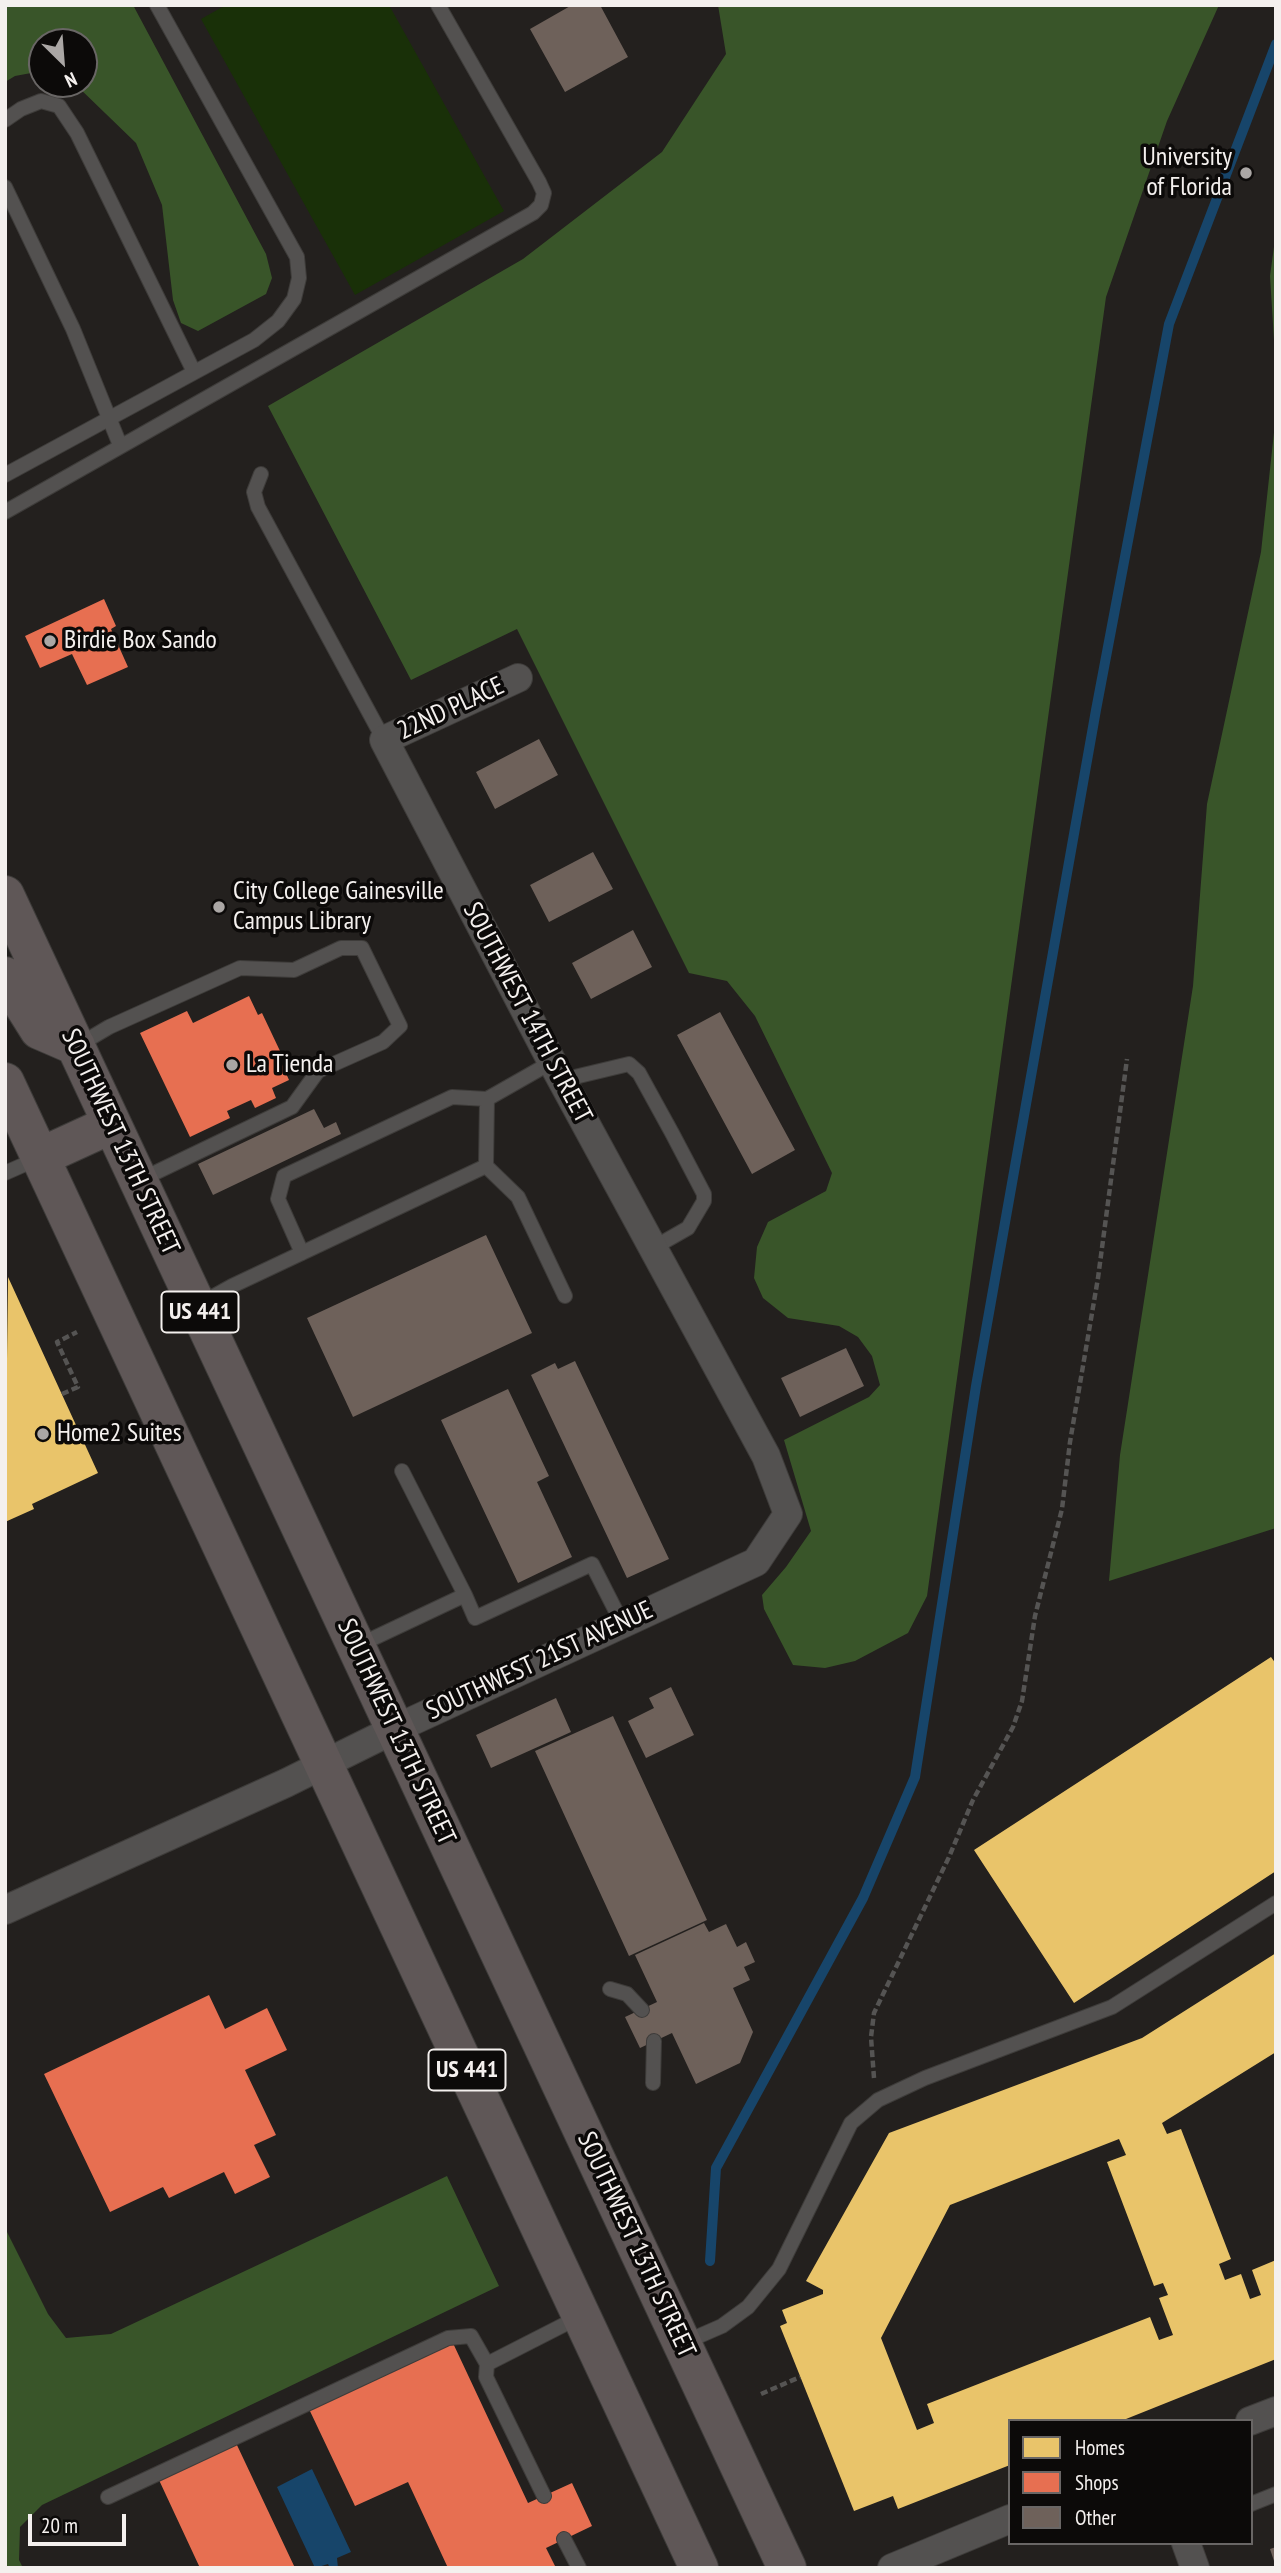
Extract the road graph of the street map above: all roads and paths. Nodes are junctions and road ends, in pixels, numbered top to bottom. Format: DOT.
graph roads {
  1 [pos="157,5"];
  2 [pos="438,5"];
  3 [pos="5,120"];
  4 [pos="5,187"];
  5 [pos="194,372"];
  6 [pos="107,418"];
  7 [pos="120,445"];
  8 [pos="261,474"];
  9 [pos="5,475"];
  10 [pos="5,512"];
  11 [pos="518,678"];
  12 [pos="384,740"];
  13 [pos="5,895"];
  14 [pos="5,975"];
  15 [pos="76,1046"];
  16 [pos="1127,1059"];
  17 [pos="557,1071"];
  18 [pos="5,1082"];
  19 [pos="487,1099"];
  20 [pos="112,1124"];
  21 [pos="40,1157"];
  22 [pos="486,1166"];
  23 [pos="5,1173"];
  24 [pos="138,1181"];
  25 [pos="653,1248"];
  26 [pos="302,1253"];
  27 [pos="565,1296"];
  28 [pos="197,1305"];
  29 [pos="77,1332"];
  30 [pos="62,1394"];
  31 [pos="402,1471"];
  32 [pos="788,1514"];
  33 [pos="465,1595"];
  34 [pos="622,1623"];
  35 [pos="356,1646"];
  36 [pos="394,1729"];
  37 [pos="324,1765"];
  38 [pos="1276,1903"];
  39 [pos="5,1910"];
  40 [pos="610,1989"];
  41 [pos="642,2010"];
  42 [pos="654,2041"];
  43 [pos="653,2083"];
  44 [pos="878,2100"];
  45 [pos="581,2315"];
  46 [pos="682,2343"];
  47 [pos="487,2364"];
  48 [pos="800,2378"];
  49 [pos="761,2395"];
  50 [pos="1276,2411"];
  51 [pos="1253,2420"];
  52 [pos="1276,2494"];
  53 [pos="544,2496"];
  54 [pos="108,2497"];
  55 [pos="1253,2503"];
  56 [pos="1008,2520"];
  57 [pos="564,2539"];
  58 [pos="1187,2545"];
  59 [pos="579,2568"];
  60 [pos="699,2568"];
  61 [pos="787,2568"];
  62 [pos="892,2568"];
  63 [pos="1195,2568"];
  1 -- 5 [label="lane"];
  2 -- 7 [label="lane"];
  3 -- 5 [label="lane"];
  4 -- 6 [label="lane"];
  5 -- 6 [label="lane"];
  6 -- 7 [label="lane"];
  6 -- 9 [label="lane"];
  7 -- 10 [label="lane"];
  8 -- 12 [label="lane, SOUTHWEST 14TH STREET"];
  11 -- 12 [label="street, 22ND PLACE"];
  12 -- 17 [label="street, SOUTHWEST 14TH STREET"];
  13 -- 15 [label="main road, SOUTHWEST 13TH STREET / US 441"];
  14 -- 15 [label="main road"];
  15 -- 20 [label="main road, SOUTHWEST 13TH STREET / US 441"];
  15 -- 24 [label="lane"];
  16 -- 44 [label="path"];
  17 -- 19 [label="lane"];
  17 -- 25 [label="street, SOUTHWEST 14TH STREET"];
  17 -- 25 [label="lane"];
  18 -- 21 [label="main road, US 441"];
  19 -- 22 [label="lane"];
  19 -- 26 [label="lane"];
  20 -- 21 [label="main road"];
  20 -- 24 [label="main road, SOUTHWEST 13TH STREET / US 441"];
  21 -- 23 [label="lane"];
  21 -- 37 [label="main road, US 441"];
  22 -- 26 [label="lane"];
  22 -- 27 [label="lane"];
  24 -- 28 [label="main road, SOUTHWEST 13TH STREET / US 441"];
  25 -- 32 [label="street, SOUTHWEST 14TH STREET"];
  26 -- 28 [label="lane"];
  28 -- 35 [label="main road, SOUTHWEST 13TH STREET / US 441"];
  29 -- 30 [label="path"];
  31 -- 33 [label="lane"];
  32 -- 34 [label="street, SOUTHWEST 21ST AVENUE"];
  33 -- 34 [label="lane"];
  33 -- 35 [label="lane"];
  34 -- 36 [label="street, SOUTHWEST 21ST AVENUE"];
  35 -- 36 [label="main road, SOUTHWEST 13TH STREET / US 441"];
  36 -- 37 [label="street, SOUTHWEST 21ST AVENUE"];
  36 -- 46 [label="main road, SOUTHWEST 13TH STREET / US 441"];
  37 -- 39 [label="street, SOUTHWEST 21ST AVENUE"];
  37 -- 45 [label="main road, US 441"];
  38 -- 44 [label="lane"];
  40 -- 41 [label="lane"];
  42 -- 43 [label="lane"];
  44 -- 46 [label="lane"];
  45 -- 47 [label="lane"];
  45 -- 60 [label="main road, US 441"];
  46 -- 61 [label="main road, SOUTHWEST 13TH STREET / US 441"];
  47 -- 53 [label="lane"];
  47 -- 54 [label="lane"];
  48 -- 49 [label="path"];
  50 -- 51 [label="street"];
  52 -- 55 [label="lane"];
  56 -- 62 [label="street"];
  57 -- 59 [label="lane"];
  58 -- 63 [label="street"];
}
